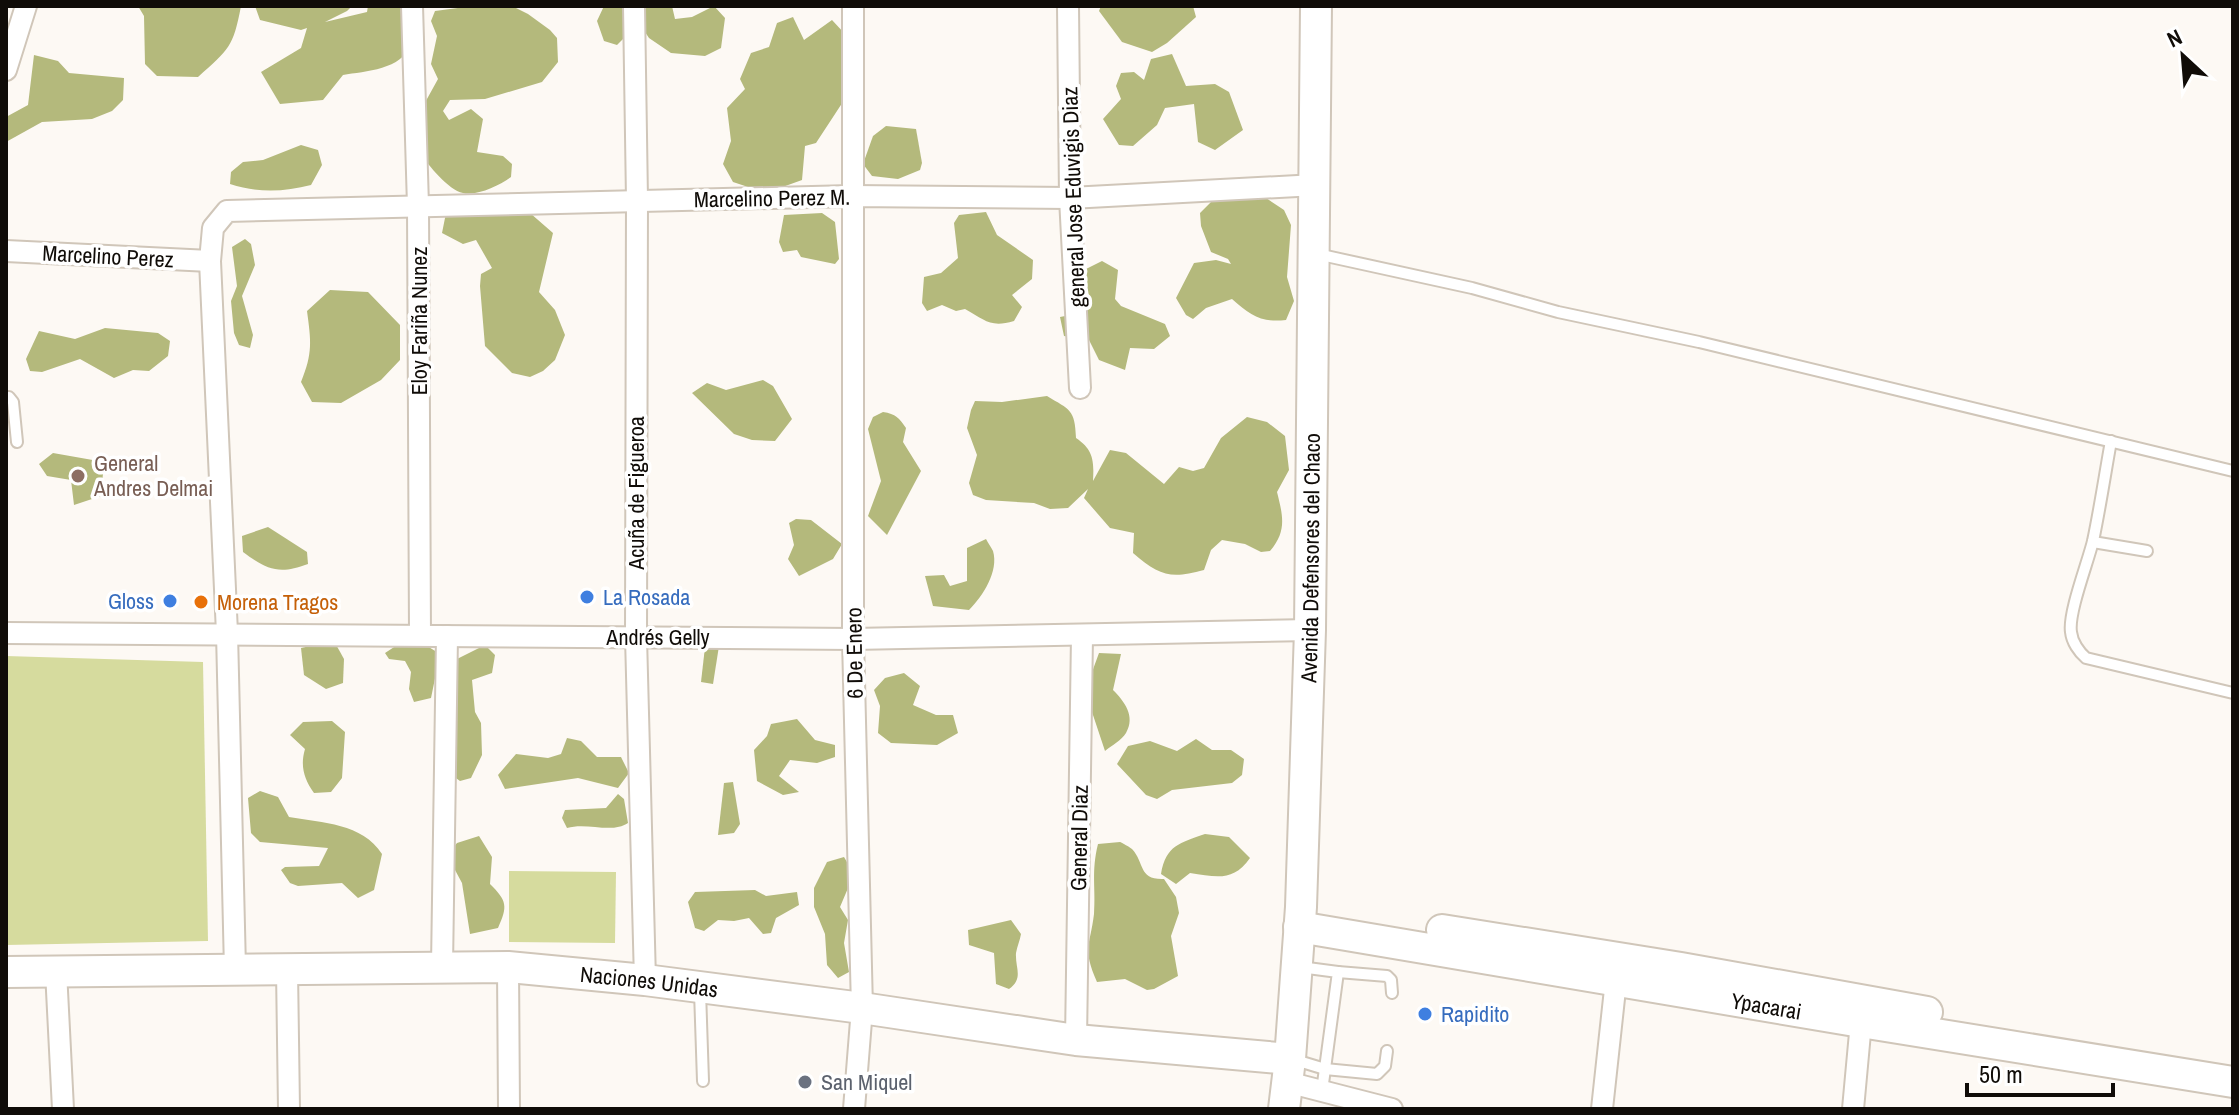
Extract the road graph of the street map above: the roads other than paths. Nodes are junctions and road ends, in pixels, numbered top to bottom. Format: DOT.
graph roads {
  1 [pos="412,6"];
  2 [pos="634,6"];
  3 [pos="853,6"];
  4 [pos="1068,6"];
  5 [pos="1316,6"];
  6 [pos="18,15"];
  7 [pos="6,70"];
  8 [pos="1316,185"];
  9 [pos="852,196"];
  10 [pos="1070,198"];
  11 [pos="637,200"];
  12 [pos="418,206"];
  13 [pos="6,251"];
  14 [pos="1315,254"];
  15 [pos="210,261"];
  16 [pos="1080,388"];
  17 [pos="6,397"];
  18 [pos="2111,441"];
  19 [pos="17,442"];
  20 [pos="2233,471"];
  21 [pos="2093,542"];
  22 [pos="2147,551"];
  23 [pos="1310,630"];
  24 [pos="6,633"];
  25 [pos="227,633"];
  26 [pos="420,635"];
  27 [pos="447,636"];
  28 [pos="1082,636"];
  29 [pos="636,637"];
  30 [pos="853,639"];
  31 [pos="2233,693"];
  32 [pos="1300,917"];
  33 [pos="1434,939"];
  34 [pos="442,966"];
  35 [pos="508,967"];
  36 [pos="1296,967"];
  37 [pos="235,969"];
  38 [pos="287,970"];
  39 [pos="56,971"];
  40 [pos="6,972"];
  41 [pos="1338,972"];
  42 [pos="645,980"];
  43 [pos="1616,980"];
  44 [pos="700,987"];
  45 [pos="1392,993"];
  46 [pos="1802,1000"];
  47 [pos="862,1008"];
  48 [pos="1861,1022"];
  49 [pos="1076,1040"];
  50 [pos="2050,1042"];
  51 [pos="1387,1051"];
  52 [pos="2233,1063"];
  53 [pos="2201,1067"];
  54 [pos="1325,1069"];
  55 [pos="703,1081"];
  56 [pos="2233,1082"];
  57 [pos="1287,1083"];
  58 [pos="1322,1091"];
  59 [pos="63,1109"];
  60 [pos="289,1109"];
  61 [pos="509,1109"];
  62 [pos="854,1109"];
  63 [pos="1392,1109"];
  64 [pos="1602,1109"];
  65 [pos="1853,1109"];
  1 -- 12 [label="street, Eloy Fariña Nunez"];
  2 -- 11 [label="street, Acuña de Figueroa"];
  3 -- 9 [label="street, 6 De Enero"];
  4 -- 10 [label="street, general Jose Eduvigis Diaz"];
  5 -- 8 [label="street, Avenida Defensores del Chaco"];
  6 -- 7 [label="street"];
  8 -- 10 [label="street, Marcelino Perez M."];
  8 -- 14 [label="street, Avenida Defensores del Chaco"];
  9 -- 10 [label="street, Marcelino Perez M."];
  9 -- 11 [label="street, Marcelino Perez M."];
  9 -- 30 [label="street, 6 De Enero"];
  10 -- 16 [label="street, general Jose Eduvigis Diaz"];
  11 -- 12 [label="street, Marcelino Perez M."];
  11 -- 29 [label="street, Acuña de Figueroa"];
  12 -- 15 [label="street, Marcelino Perez M."];
  12 -- 26 [label="street, Eloy Fariña Nunez"];
  13 -- 15 [label="street, Marcelino Perez"];
  14 -- 18 [label="lane"];
  14 -- 23 [label="street, Avenida Defensores del Chaco"];
  15 -- 25 [label="street"];
  17 -- 19 [label="lane"];
  18 -- 20 [label="lane"];
  18 -- 21 [label="lane"];
  21 -- 22 [label="lane"];
  21 -- 31 [label="lane"];
  23 -- 28 [label="street, Andrés Gelly"];
  23 -- 32 [label="street, Avenida Defensores del Chaco"];
  24 -- 25 [label="street, Andrés Gelly"];
  25 -- 26 [label="street, Andrés Gelly"];
  25 -- 37 [label="street"];
  26 -- 27 [label="street, Andrés Gelly"];
  27 -- 29 [label="street, Andrés Gelly"];
  27 -- 34 [label="street"];
  28 -- 30 [label="street, Andrés Gelly"];
  28 -- 49 [label="street, General Diaz"];
  29 -- 30 [label="street, Andrés Gelly"];
  29 -- 42 [label="street, Acuña de Figueroa"];
  30 -- 47 [label="street, 6 De Enero"];
  32 -- 33 [label="street, Ypacarai"];
  32 -- 36 [label="street, Avenida Defensores del Chaco"];
  33 -- 43 [label="street, Ypacarai"];
  33 -- 46 [label="street, Ypacarai"];
  34 -- 35 [label="street, Naciones Unidas"];
  34 -- 38 [label="street, Naciones Unidas"];
  35 -- 42 [label="street, Naciones Unidas"];
  35 -- 61 [label="street"];
  36 -- 41 [label="lane"];
  36 -- 57 [label="street, Avenida Defensores del Chaco"];
  37 -- 38 [label="street, Naciones Unidas"];
  37 -- 39 [label="street, Naciones Unidas"];
  38 -- 60 [label="street"];
  39 -- 40 [label="street, Naciones Unidas"];
  39 -- 59 [label="street"];
  41 -- 45 [label="lane"];
  41 -- 54 [label="lane"];
  42 -- 44 [label="street, Naciones Unidas"];
  43 -- 46 [label="street, Ypacarai"];
  43 -- 64 [label="street"];
  44 -- 47 [label="street, Naciones Unidas"];
  44 -- 55 [label="lane"];
  46 -- 48 [label="street, Ypacarai"];
  46 -- 50 [label="street, Ypacarai"];
  47 -- 49 [label="street, Naciones Unidas"];
  47 -- 62 [label="street, 6 De Enero"];
  48 -- 50 [label="street, Ypacarai"];
  48 -- 65 [label="street"];
  49 -- 57 [label="street, Naciones Unidas"];
  50 -- 53 [label="street, Ypacarai"];
  51 -- 54 [label="lane"];
  52 -- 53 [label="street, Ypacarai"];
  53 -- 56 [label="street, Ypacarai"];
  54 -- 57 [label="lane"];
  54 -- 58 [label="lane"];
  57 -- 58 [label="street"];
  58 -- 63 [label="street"];
}
